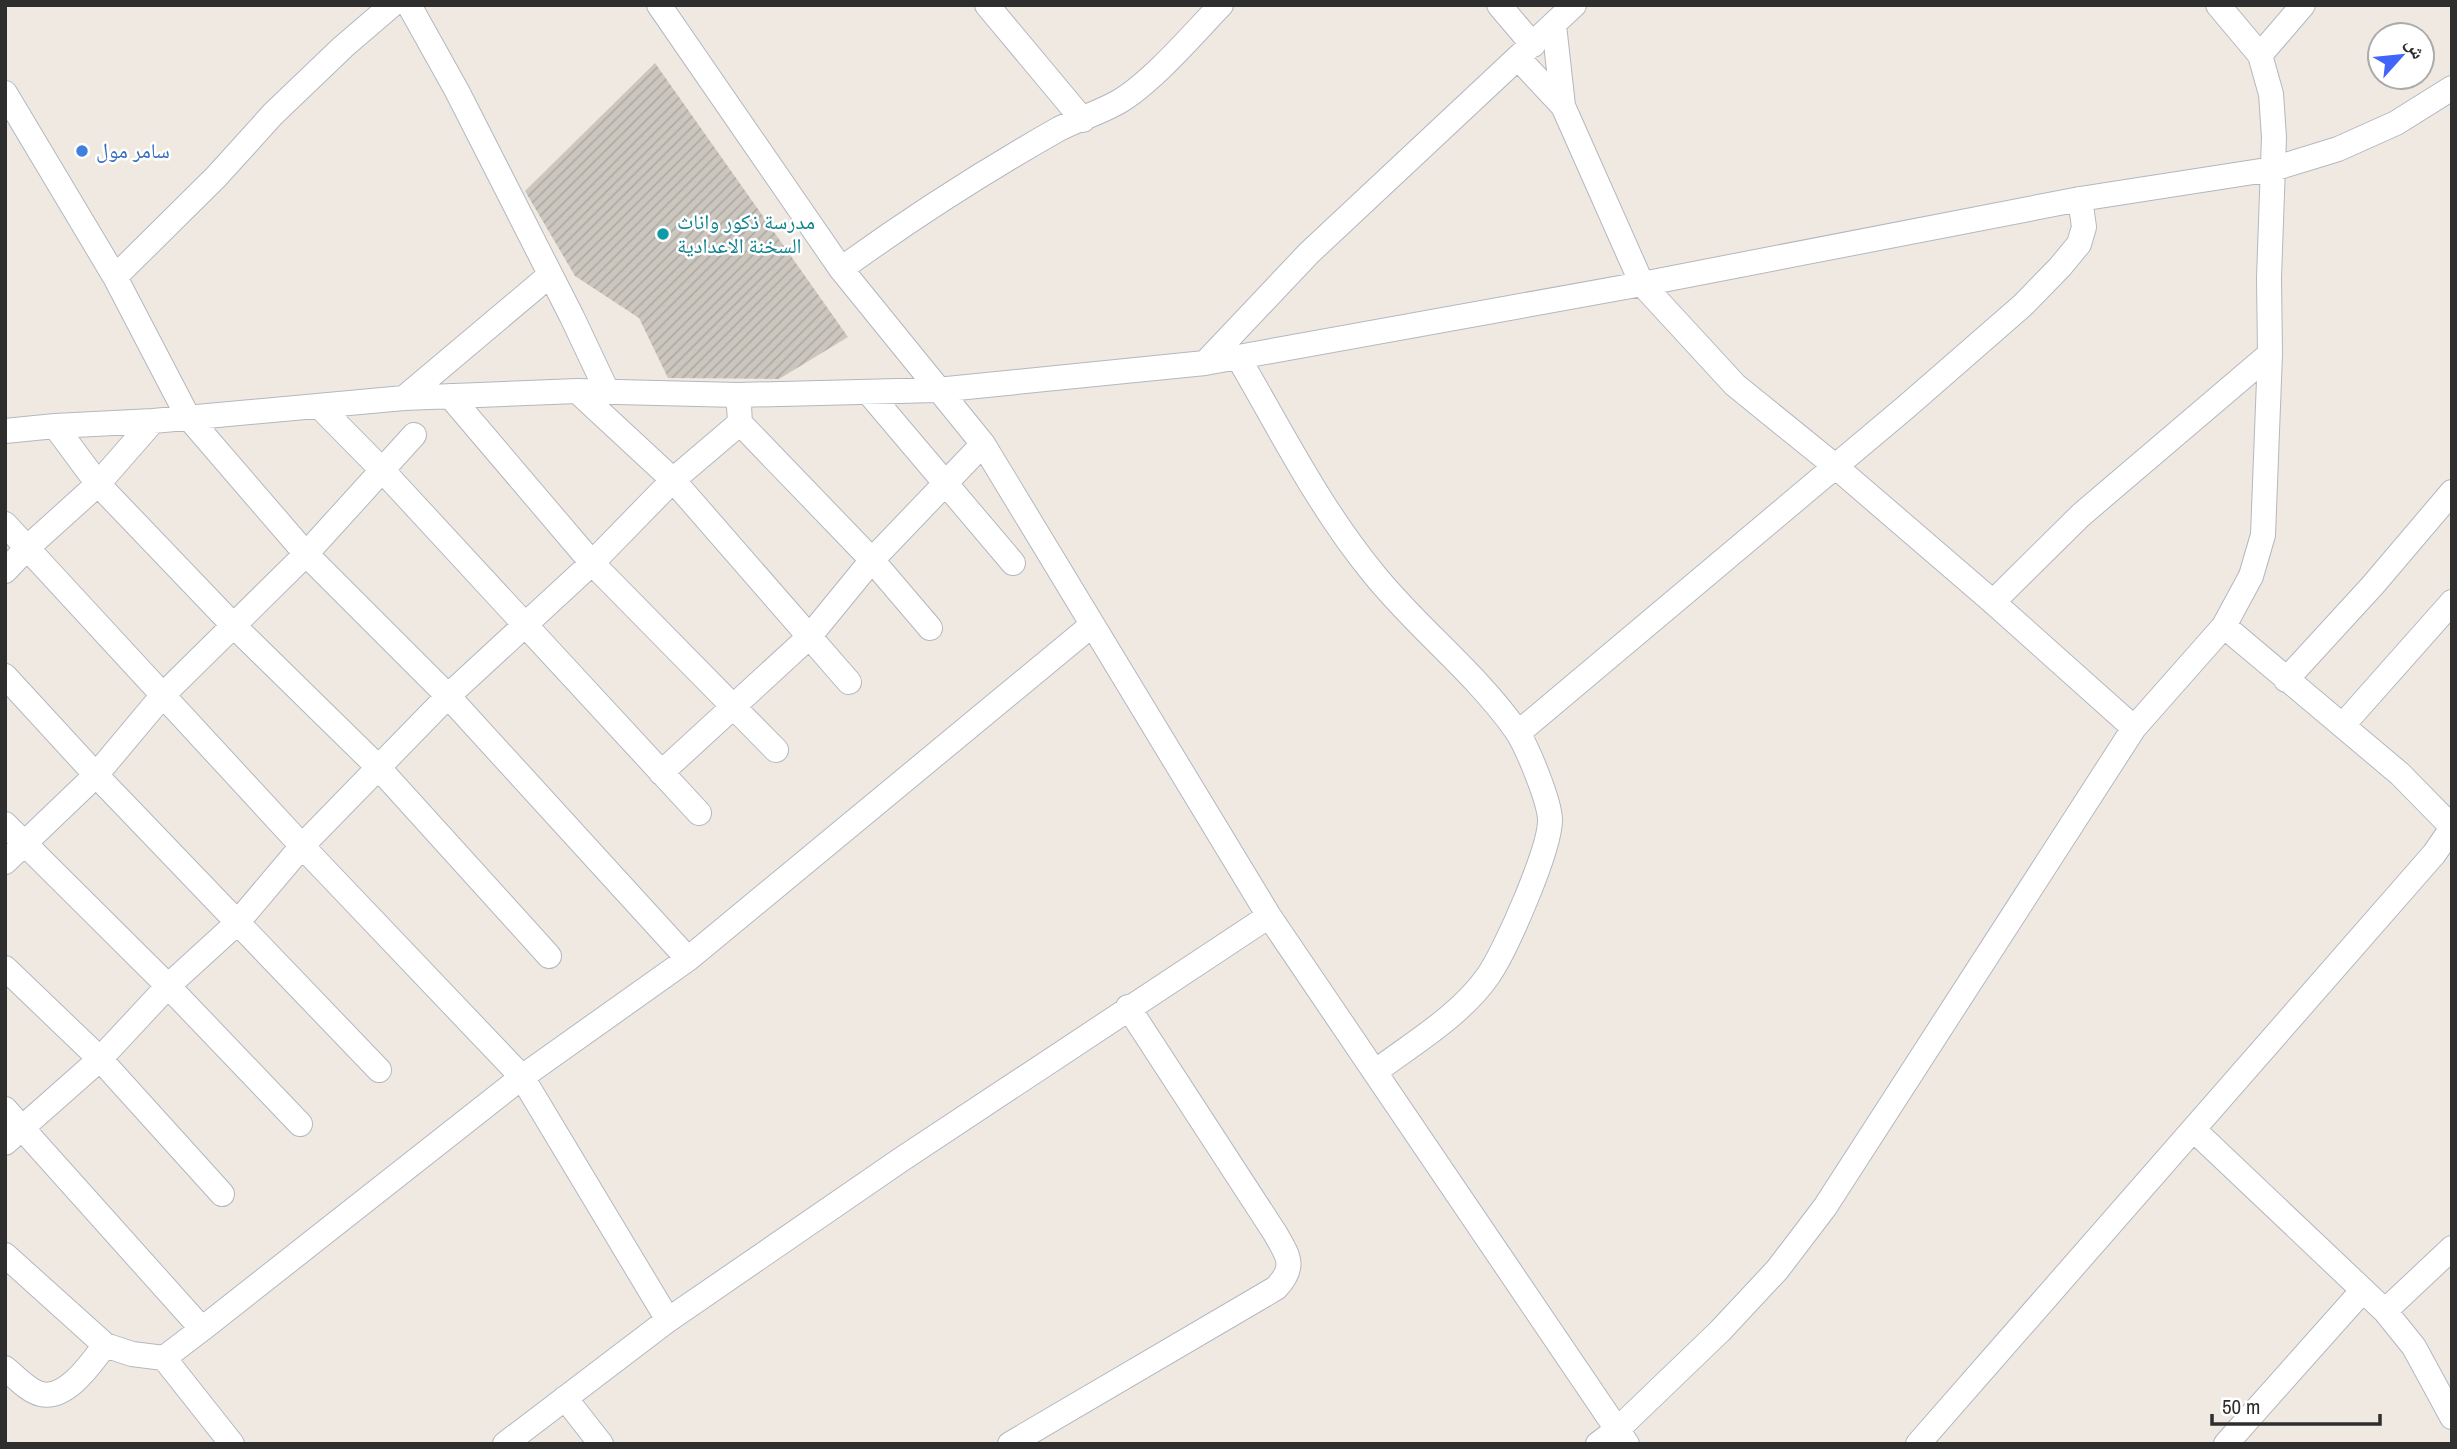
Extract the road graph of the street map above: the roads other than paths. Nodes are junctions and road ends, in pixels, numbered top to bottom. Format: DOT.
graph roads {
  1 [pos="392,5"];
  2 [pos="409,5"];
  3 [pos="987,5"];
  4 [pos="1221,5"];
  5 [pos="1499,5"];
  6 [pos="1574,5"];
  7 [pos="2218,5"];
  8 [pos="2303,5"];
  9 [pos="664,7"];
  10 [pos="1554,25"];
  11 [pos="1526,51"];
  12 [pos="2260,55"];
  13 [pos="2452,88"];
  14 [pos="5,93"];
  15 [pos="1563,106"];
  16 [pos="1083,120"];
  17 [pos="2273,169"];
  18 [pos="2080,199"];
  19 [pos="841,269"];
  20 [pos="550,275"];
  21 [pos="115,277"];
  22 [pos="1642,284"];
  23 [pos="2270,354"];
  24 [pos="1238,357"];
  25 [pos="1205,363"];
  26 [pos="937,390"];
  27 [pos="577,391"];
  28 [pos="607,391"];
  29 [pos="869,393"];
  30 [pos="738,395"];
  31 [pos="450,396"];
  32 [pos="404,398"];
  33 [pos="320,407"];
  34 [pos="188,417"];
  35 [pos="153,421"];
  36 [pos="740,423"];
  37 [pos="55,426"];
  38 [pos="5,431"];
  39 [pos="414,435"];
  40 [pos="983,444"];
  41 [pos="1835,466"];
  42 [pos="383,471"];
  43 [pos="673,480"];
  44 [pos="947,482"];
  45 [pos="98,484"];
  46 [pos="2452,492"];
  47 [pos="5,524"];
  48 [pos="27,548"];
  49 [pos="306,554"];
  50 [pos="872,560"];
  51 [pos="592,562"];
  52 [pos="1013,563"];
  53 [pos="5,571"];
  54 [pos="1993,602"];
  55 [pos="2452,602"];
  56 [pos="233,625"];
  57 [pos="524,625"];
  58 [pos="1092,625"];
  59 [pos="2224,626"];
  60 [pos="930,628"];
  61 [pos="809,637"];
  62 [pos="5,676"];
  63 [pos="2286,680"];
  64 [pos="849,682"];
  65 [pos="163,695"];
  66 [pos="448,696"];
  67 [pos="733,706"];
  68 [pos="2343,724"];
  69 [pos="2134,728"];
  70 [pos="1518,733"];
  71 [pos="776,750"];
  72 [pos="377,766"];
  73 [pos="661,773"];
  74 [pos="96,775"];
  75 [pos="699,813"];
  76 [pos="5,824"];
  77 [pos="2452,828"];
  78 [pos="24,844"];
  79 [pos="302,846"];
  80 [pos="5,862"];
  81 [pos="1269,916"];
  82 [pos="237,923"];
  83 [pos="549,956"];
  84 [pos="688,959"];
  85 [pos="5,968"];
  86 [pos="168,986"];
  87 [pos="1128,1007"];
  88 [pos="100,1059"];
  89 [pos="379,1070"];
  90 [pos="1375,1072"];
  91 [pos="523,1077"];
  92 [pos="5,1109"];
  93 [pos="300,1124"];
  94 [pos="2194,1130"];
  95 [pos="14,1135"];
  96 [pos="222,1194"];
  97 [pos="2452,1248"];
  98 [pos="5,1255"];
  99 [pos="2363,1290"];
  100 [pos="2385,1311"];
  101 [pos="668,1320"];
  102 [pos="202,1329"];
  103 [pos="105,1345"];
  104 [pos="164,1358"];
  105 [pos="5,1368"];
  106 [pos="565,1398"];
  107 [pos="2452,1417"];
  108 [pos="1614,1439"];
  109 [pos="232,1444"];
  110 [pos="505,1444"];
  111 [pos="601,1444"];
  112 [pos="1010,1444"];
  113 [pos="1918,1444"];
  114 [pos="2226,1444"];
  1 -- 21 [label="street"];
  2 -- 20 [label="street"];
  3 -- 16 [label="street"];
  4 -- 16 [label="street"];
  5 -- 11 [label="street"];
  6 -- 10 [label="street"];
  7 -- 12 [label="street"];
  8 -- 12 [label="street"];
  9 -- 19 [label="street"];
  10 -- 11 [label="street"];
  10 -- 15 [label="street"];
  11 -- 15 [label="street"];
  11 -- 25 [label="street"];
  12 -- 17 [label="street"];
  13 -- 17 [label="street"];
  14 -- 21 [label="street"];
  15 -- 22 [label="street"];
  16 -- 19 [label="street"];
  17 -- 18 [label="street"];
  17 -- 23 [label="street"];
  18 -- 22 [label="street"];
  18 -- 41 [label="street"];
  19 -- 26 [label="street"];
  20 -- 28 [label="street"];
  20 -- 32 [label="street"];
  21 -- 34 [label="street"];
  22 -- 24 [label="street"];
  22 -- 41 [label="street"];
  23 -- 54 [label="street"];
  23 -- 59 [label="street"];
  24 -- 25 [label="street"];
  24 -- 70 [label="street"];
  25 -- 26 [label="street"];
  26 -- 29 [label="street"];
  26 -- 40 [label="street"];
  27 -- 28 [label="street"];
  27 -- 31 [label="street"];
  27 -- 43 [label="street"];
  28 -- 30 [label="street"];
  29 -- 30 [label="street"];
  29 -- 44 [label="street"];
  30 -- 36 [label="street"];
  31 -- 32 [label="street"];
  31 -- 51 [label="street"];
  32 -- 33 [label="street"];
  33 -- 34 [label="street"];
  33 -- 42 [label="street"];
  34 -- 35 [label="street"];
  34 -- 49 [label="street"];
  35 -- 37 [label="street"];
  35 -- 45 [label="street"];
  36 -- 43 [label="street"];
  36 -- 50 [label="street"];
  37 -- 38 [label="street"];
  37 -- 45 [label="street"];
  39 -- 42 [label="street"];
  40 -- 44 [label="street"];
  40 -- 58 [label="street"];
  41 -- 54 [label="street"];
  41 -- 70 [label="street"];
  42 -- 49 [label="street"];
  42 -- 57 [label="street"];
  43 -- 51 [label="street"];
  43 -- 61 [label="street"];
  44 -- 50 [label="street"];
  44 -- 52 [label="street"];
  45 -- 48 [label="street"];
  45 -- 56 [label="street"];
  46 -- 63 [label="street"];
  47 -- 48 [label="street"];
  48 -- 53 [label="street"];
  48 -- 65 [label="street"];
  49 -- 56 [label="street"];
  49 -- 66 [label="street"];
  50 -- 60 [label="street"];
  50 -- 61 [label="street"];
  51 -- 57 [label="street"];
  51 -- 67 [label="street"];
  54 -- 69 [label="street"];
  55 -- 68 [label="street"];
  56 -- 65 [label="street"];
  56 -- 72 [label="street"];
  57 -- 66 [label="street"];
  57 -- 73 [label="street"];
  58 -- 81 [label="street"];
  58 -- 84 [label="street"];
  59 -- 63 [label="street"];
  59 -- 69 [label="street"];
  61 -- 64 [label="street"];
  61 -- 67 [label="street"];
  62 -- 74 [label="street"];
  63 -- 68 [label="street"];
  65 -- 74 [label="street"];
  65 -- 79 [label="street"];
  66 -- 72 [label="street"];
  66 -- 84 [label="street"];
  67 -- 71 [label="street"];
  67 -- 73 [label="street"];
  68 -- 77 [label="street"];
  69 -- 108 [label="street"];
  70 -- 90 [label="street"];
  72 -- 79 [label="street"];
  72 -- 83 [label="street"];
  73 -- 75 [label="street"];
  74 -- 78 [label="street"];
  74 -- 82 [label="street"];
  76 -- 78 [label="street"];
  77 -- 94 [label="street"];
  78 -- 80 [label="street"];
  78 -- 86 [label="street"];
  79 -- 82 [label="street"];
  79 -- 91 [label="street"];
  81 -- 87 [label="street"];
  81 -- 90 [label="street"];
  82 -- 86 [label="street"];
  82 -- 89 [label="street"];
  84 -- 91 [label="street"];
  85 -- 88 [label="street"];
  86 -- 88 [label="street"];
  86 -- 93 [label="street"];
  87 -- 101 [label="street"];
  87 -- 112 [label="street"];
  88 -- 95 [label="street"];
  88 -- 96 [label="street"];
  90 -- 108 [label="street"];
  91 -- 101 [label="street"];
  91 -- 102 [label="street"];
  92 -- 95 [label="street"];
  94 -- 99 [label="street"];
  94 -- 113 [label="street"];
  95 -- 102 [label="street"];
  97 -- 100 [label="street"];
  98 -- 103 [label="street"];
  99 -- 100 [label="street"];
  99 -- 114 [label="street"];
  100 -- 107 [label="street"];
  101 -- 106 [label="street"];
  102 -- 104 [label="street"];
  103 -- 104 [label="street"];
  103 -- 105 [label="street"];
  104 -- 109 [label="street"];
  106 -- 110 [label="street"];
  106 -- 111 [label="street"];
}
